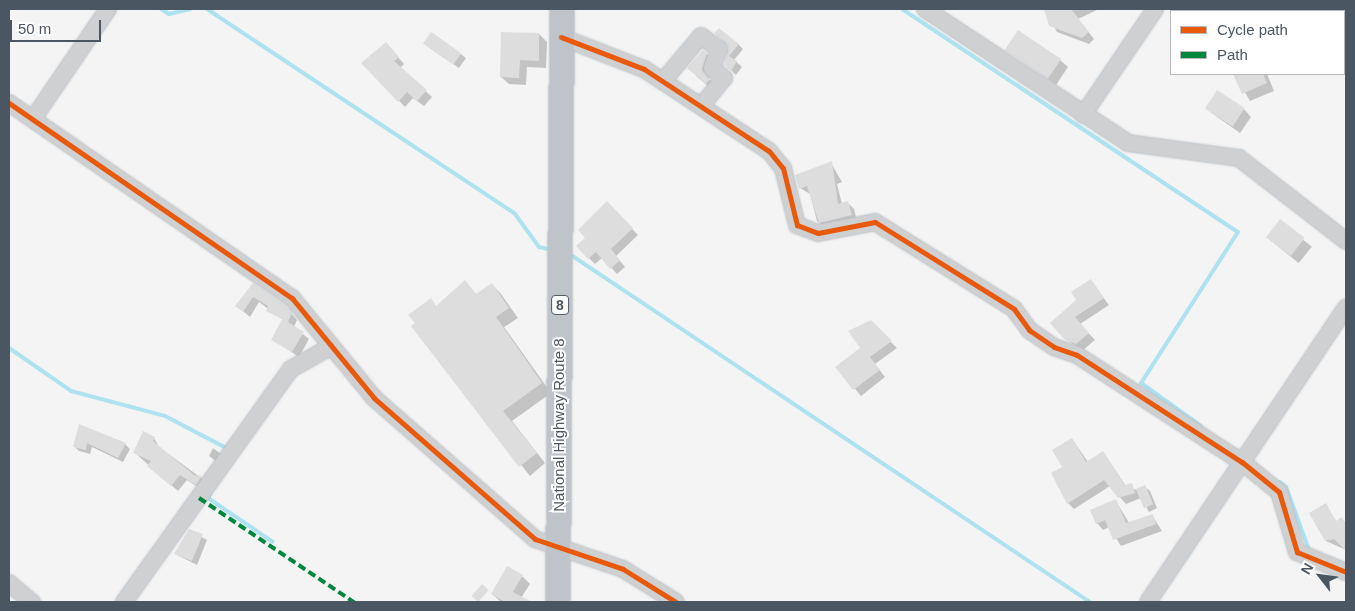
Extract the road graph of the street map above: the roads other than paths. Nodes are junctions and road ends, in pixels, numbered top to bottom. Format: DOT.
graph roads {
  1 [pos="108,9"];
  2 [pos="562,9"];
  3 [pos="925,9"];
  4 [pos="1155,9"];
  5 [pos="561,37"];
  6 [pos="663,81"];
  7 [pos="9,103"];
  8 [pos="701,106"];
  9 [pos="1083,115"];
  10 [pos="33,119"];
  11 [pos="1346,241"];
  12 [pos="1346,307"];
  13 [pos="330,347"];
  14 [pos="1242,462"];
  15 [pos="558,550"];
  16 [pos="1346,572"];
  17 [pos="9,584"];
  18 [pos="32,602"];
  19 [pos="124,602"];
  20 [pos="558,602"];
  21 [pos="676,602"];
  22 [pos="1148,602"];
  1 -- 10 [label="street"];
  2 -- 5 [label="highway, National Highway Route 8 / 8"];
  3 -- 9 [label="street"];
  4 -- 9 [label="street"];
  5 -- 6 [label="street"];
  5 -- 15 [label="highway, National Highway Route 8 / 8"];
  6 -- 8 [label="street"];
  6 -- 8 [label="street"];
  7 -- 10 [label="street"];
  8 -- 14 [label="street"];
  9 -- 11 [label="street"];
  10 -- 13 [label="street"];
  12 -- 14 [label="street"];
  13 -- 15 [label="street"];
  13 -- 19 [label="street"];
  14 -- 16 [label="street"];
  14 -- 22 [label="street"];
  15 -- 20 [label="highway, National Highway Route 8 / 8"];
  15 -- 21 [label="street"];
  17 -- 18 [label="street"];
}
